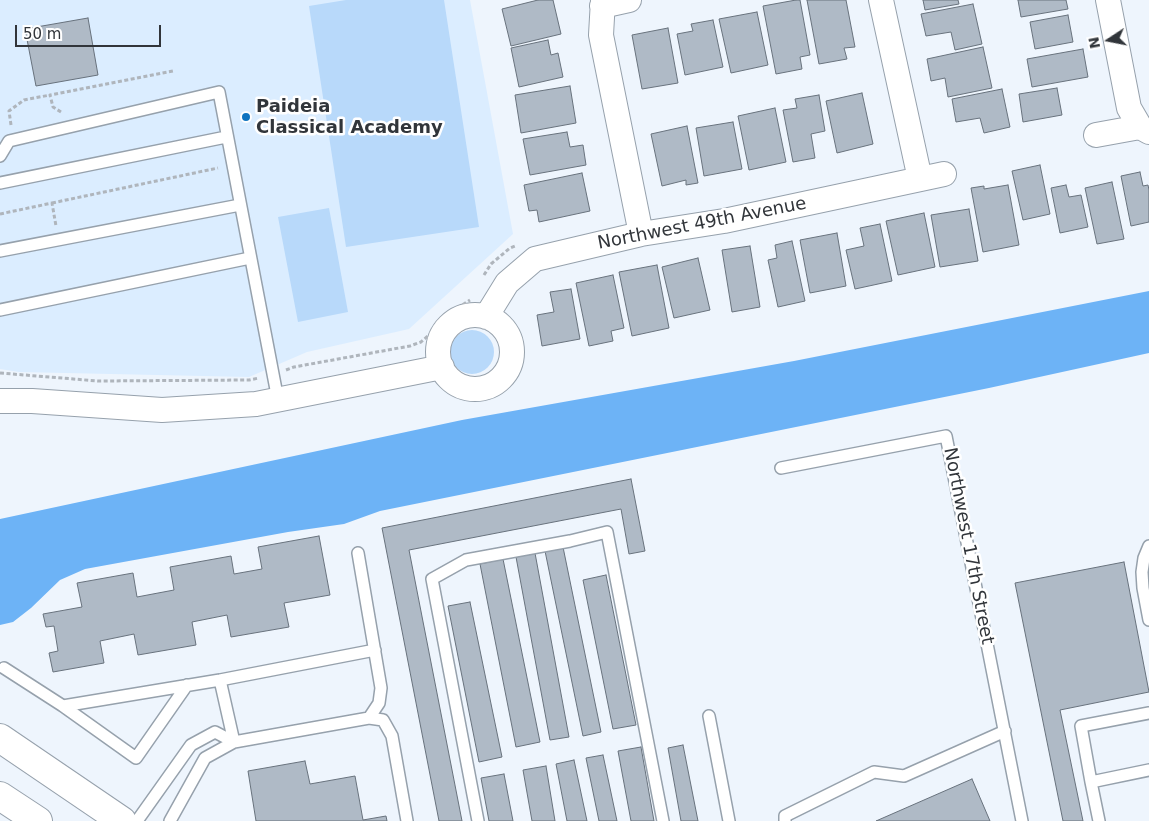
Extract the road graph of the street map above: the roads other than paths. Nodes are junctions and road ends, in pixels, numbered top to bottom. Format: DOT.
graph roads {
  1 [pos="630,0"];
  2 [pos="882,0"];
  3 [pos="1108,0"];
  4 [pos="602,3"];
  5 [pos="1144,130"];
  6 [pos="1096,135"];
  7 [pos="226,136"];
  8 [pos="0,156"];
  9 [pos="944,174"];
  10 [pos="920,179"];
  11 [pos="0,183"];
  12 [pos="240,205"];
  13 [pos="641,234"];
  14 [pos="0,251"];
  15 [pos="250,258"];
  16 [pos="0,310"];
  17 [pos="486,317"];
  18 [pos="442,367"];
  19 [pos="278,400"];
  20 [pos="0,401"];
  21 [pos="781,468"];
  22 [pos="1149,546"];
  23 [pos="358,553"];
  24 [pos="1149,620"];
  25 [pos="375,650"];
  26 [pos="4,668"];
  27 [pos="220,680"];
  28 [pos="187,685"];
  29 [pos="63,706"];
  30 [pos="1149,713"];
  31 [pos="709,716"];
  32 [pos="369,718"];
  33 [pos="1004,731"];
  34 [pos="0,738"];
  35 [pos="234,742"];
  36 [pos="1149,770"];
  37 [pos="1091,782"];
  38 [pos="0,796"];
  39 [pos="38,821"];
  40 [pos="122,821"];
  41 [pos="137,821"];
  42 [pos="170,821"];
  43 [pos="407,821"];
  44 [pos="478,821"];
  45 [pos="663,821"];
  46 [pos="729,821"];
  47 [pos="785,821"];
  48 [pos="1022,821"];
  49 [pos="1099,821"];
  1 -- 4 [label="street"];
  2 -- 10 [label="street"];
  3 -- 5 [label="street"];
  4 -- 13 [label="street"];
  5 -- 6 [label="street"];
  7 -- 8 [label="lane"];
  7 -- 11 [label="lane"];
  7 -- 12 [label="lane"];
  9 -- 10 [label="street, Northwest 49th Avenue"];
  10 -- 13 [label="street, Northwest 49th Avenue"];
  12 -- 14 [label="lane"];
  12 -- 15 [label="lane"];
  13 -- 17 [label="street, Northwest 49th Avenue"];
  15 -- 16 [label="lane"];
  15 -- 19 [label="lane"];
  17 -- 18 [label="street"];
  17 -- 18 [label="street"];
  18 -- 19 [label="street"];
  19 -- 20 [label="street"];
  21 -- 33 [label="lane, Northwest 17th Street"];
  22 -- 24 [label="lane"];
  23 -- 25 [label="lane"];
  25 -- 27 [label="lane"];
  25 -- 32 [label="lane"];
  26 -- 29 [label="lane"];
  27 -- 28 [label="lane"];
  27 -- 35 [label="lane"];
  28 -- 29 [label="lane"];
  28 -- 29 [label="lane"];
  30 -- 37 [label="lane"];
  31 -- 46 [label="lane"];
  32 -- 35 [label="lane"];
  32 -- 43 [label="lane"];
  33 -- 47 [label="lane"];
  33 -- 48 [label="lane, Northwest 17th Street"];
  34 -- 40 [label="main road"];
  35 -- 41 [label="lane"];
  35 -- 42 [label="lane"];
  36 -- 37 [label="lane"];
  37 -- 49 [label="lane"];
  38 -- 39 [label="main road"];
  44 -- 45 [label="lane"];
}
